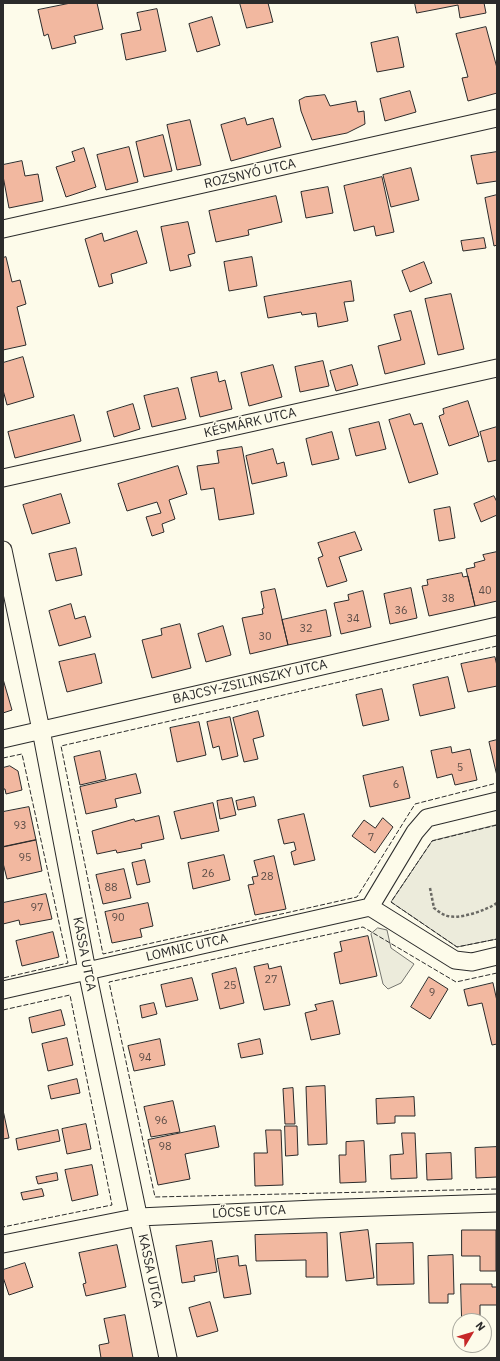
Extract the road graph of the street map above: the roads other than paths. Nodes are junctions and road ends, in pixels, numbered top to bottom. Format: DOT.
graph roads {
  1 [pos="497,118"];
  2 [pos="3,229"];
  3 [pos="497,368"];
  4 [pos="3,478"];
  5 [pos="3,550"];
  6 [pos="497,626"];
  7 [pos="41,730"];
  8 [pos="3,739"];
  9 [pos="497,801"];
  10 [pos="370,907"];
  11 [pos="497,956"];
  12 [pos="87,971"];
  13 [pos="3,990"];
  14 [pos="497,1203"];
  15 [pos="139,1217"];
  16 [pos="3,1244"];
  17 [pos="168,1358"];
  1 -- 2 [label="street, ROZSNYÓ UTCA"];
  3 -- 4 [label="street, KÉSMÁRK UTCA"];
  5 -- 7 [label="street, KASSA UTCA"];
  6 -- 7 [label="street, BAJCSY-ZSILINSZKY UTCA"];
  7 -- 8 [label="street, BAJCSY-ZSILINSZKY UTCA"];
  7 -- 12 [label="street, KASSA UTCA"];
  9 -- 10 [label="street"];
  10 -- 11 [label="street"];
  10 -- 12 [label="street, LOMNIC UTCA"];
  12 -- 13 [label="street, LOMNIC UTCA"];
  12 -- 15 [label="street, KASSA UTCA"];
  14 -- 15 [label="street, LŐCSE UTCA"];
  15 -- 16 [label="street, LŐCSE UTCA"];
  15 -- 17 [label="street, KASSA UTCA"];
}
